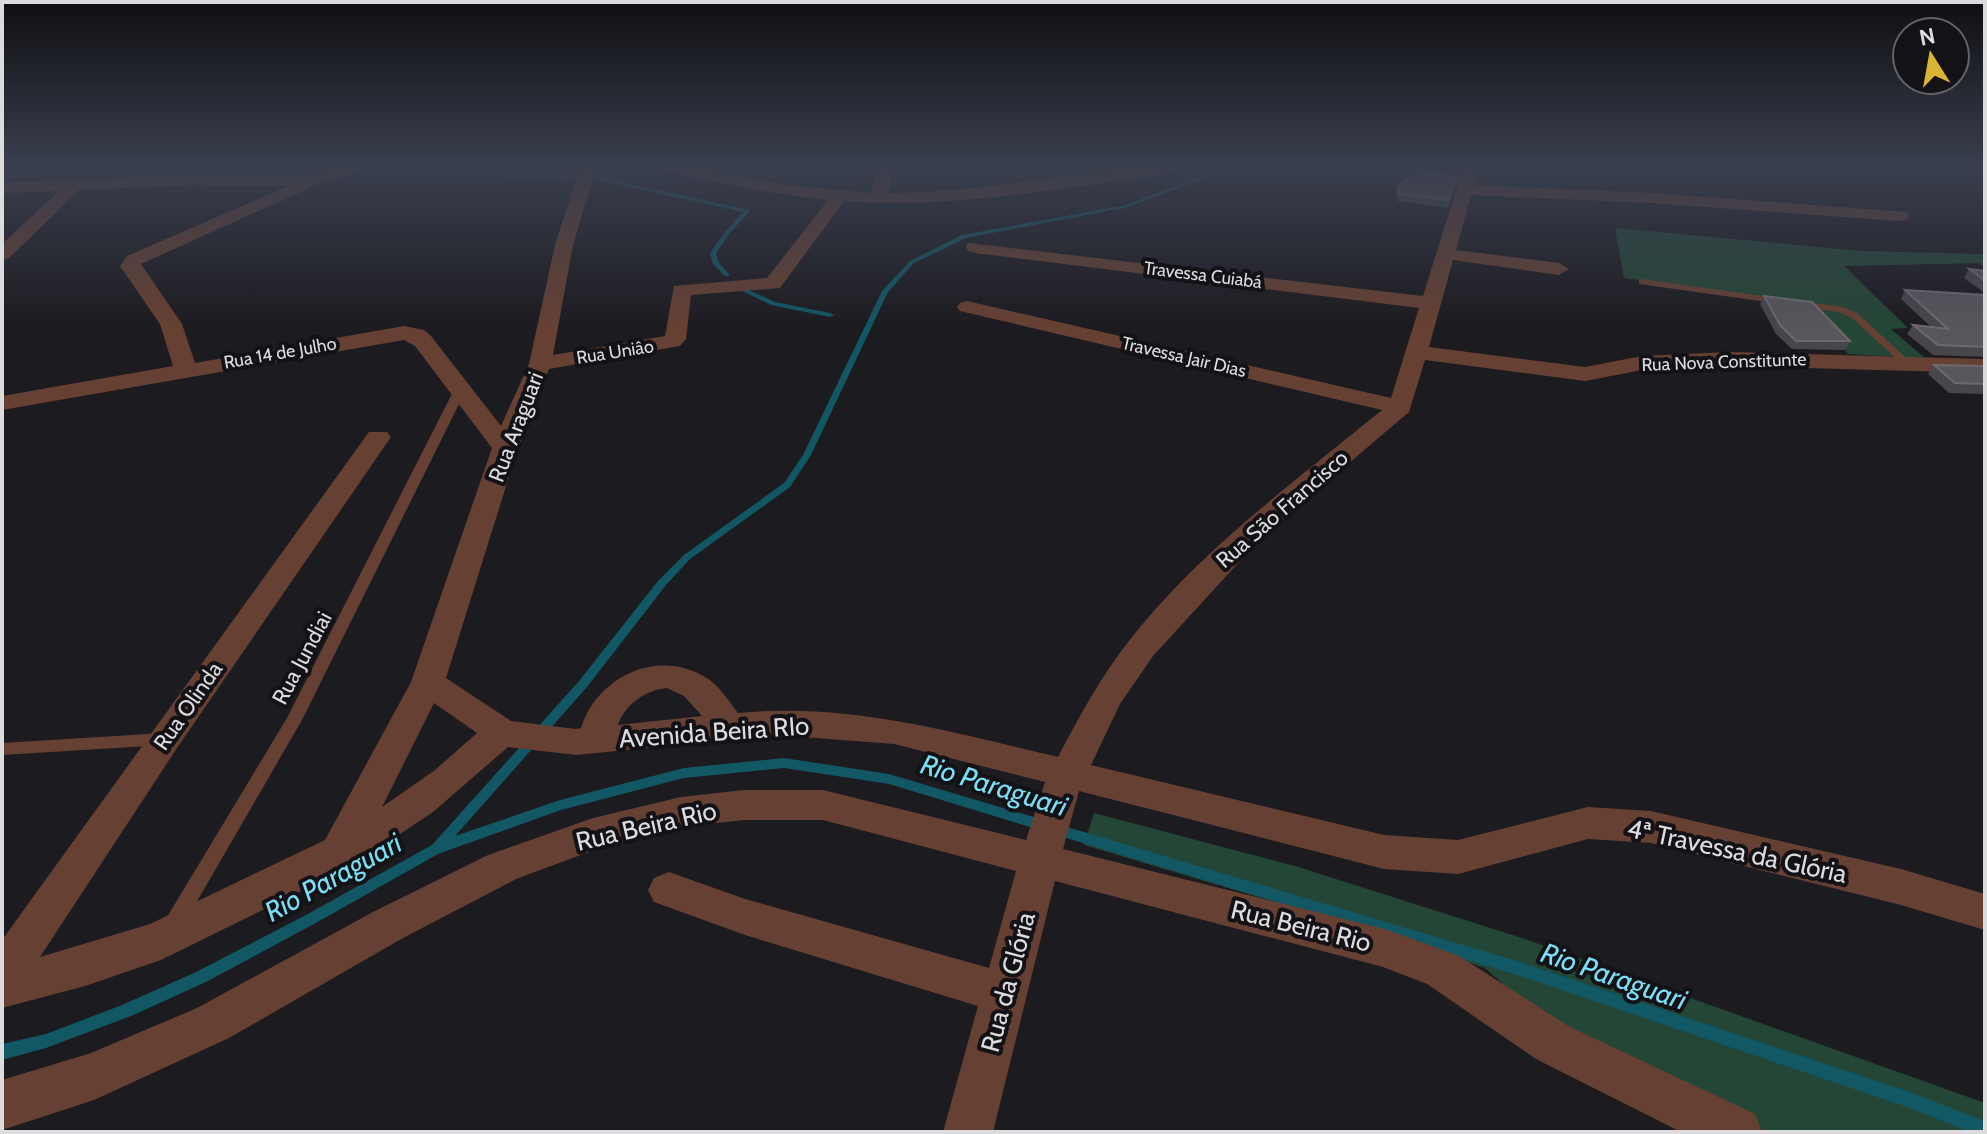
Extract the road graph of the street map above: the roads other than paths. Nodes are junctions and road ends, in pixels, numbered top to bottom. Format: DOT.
graph roads {
  1 [pos="36,221"];
  2 [pos="220,221"];
  3 [pos="572,221"];
  4 [pos="820,221"];
  5 [pos="1456,221"];
  6 [pos="975,247"];
  7 [pos="2,254"];
  8 [pos="1447,254"];
  9 [pos="1559,269"];
  10 [pos="1642,282"];
  11 [pos="1432,303"];
  12 [pos="967,307"];
  13 [pos="1417,352"];
  14 [pos="1907,363"];
  15 [pos="540,364"];
  16 [pos="1985,366"];
  17 [pos="186,370"];
  18 [pos="460,390"];
  19 [pos="2,403"];
  20 [pos="1400,407"];
  21 [pos="378,437"];
  22 [pos="505,448"];
  23 [pos="428,682"];
  24 [pos="729,726"];
  25 [pos="510,734"];
  26 [pos="164,739"];
  27 [pos="585,742"];
  28 [pos="2,749"];
  29 [pos="1065,779"];
  30 [pos="1044,845"];
  31 [pos="338,854"];
  32 [pos="669,890"];
  33 [pos="1985,912"];
  34 [pos="165,938"];
  35 [pos="2,977"];
  36 [pos="2,987"];
  37 [pos="1006,994"];
  38 [pos="2,1105"];
  39 [pos="968,1132"];
  40 [pos="1737,1132"];
  1 -- 7 [label="street"];
  2 -- 17 [label="street"];
  3 -- 15 [label="street, Rua Araguari"];
  4 -- 15 [label="street, Rua Uniâo"];
  5 -- 8 [label="street"];
  6 -- 11 [label="street, Travessa Cuiabá"];
  8 -- 9 [label="street"];
  8 -- 11 [label="street"];
  10 -- 14 [label="lane"];
  11 -- 13 [label="street"];
  12 -- 20 [label="street, Travessa Jair Dias"];
  13 -- 14 [label="street, Rua Nova Constitunte"];
  13 -- 20 [label="street"];
  14 -- 16 [label="street, Rua Nova Constitunte"];
  15 -- 22 [label="street, Rua Araguari"];
  17 -- 18 [label="street, Rua 14 de Julho"];
  17 -- 19 [label="street, Rua 14 de Julho"];
  18 -- 22 [label="street, Rua 14 de Julho"];
  18 -- 34 [label="lane, Rua Jundiai"];
  20 -- 29 [label="street, Rua São Francisco"];
  21 -- 26 [label="street, Rua Olinda"];
  22 -- 23 [label="street, Rua Araguari"];
  23 -- 25 [label="street"];
  23 -- 31 [label="street, Rua Araguari"];
  24 -- 27 [label="street, Avenida Beira RIo"];
  24 -- 27 [label="street"];
  24 -- 29 [label="street, Avenida Beira RIo"];
  25 -- 27 [label="street, Avenida Beira RIo"];
  25 -- 31 [label="street"];
  26 -- 28 [label="lane"];
  26 -- 35 [label="street, Rua Olinda"];
  29 -- 30 [label="street, Rua São Francisco"];
  29 -- 33 [label="street, 4ª Travessa da Glória"];
  30 -- 37 [label="street, Rua da Glória"];
  30 -- 38 [label="street, Rua Beira Rio"];
  30 -- 40 [label="street, Rua Beira Rio"];
  31 -- 34 [label="street"];
  32 -- 37 [label="street"];
  34 -- 36 [label="street"];
  37 -- 39 [label="street, Rua da Glória"];
}
